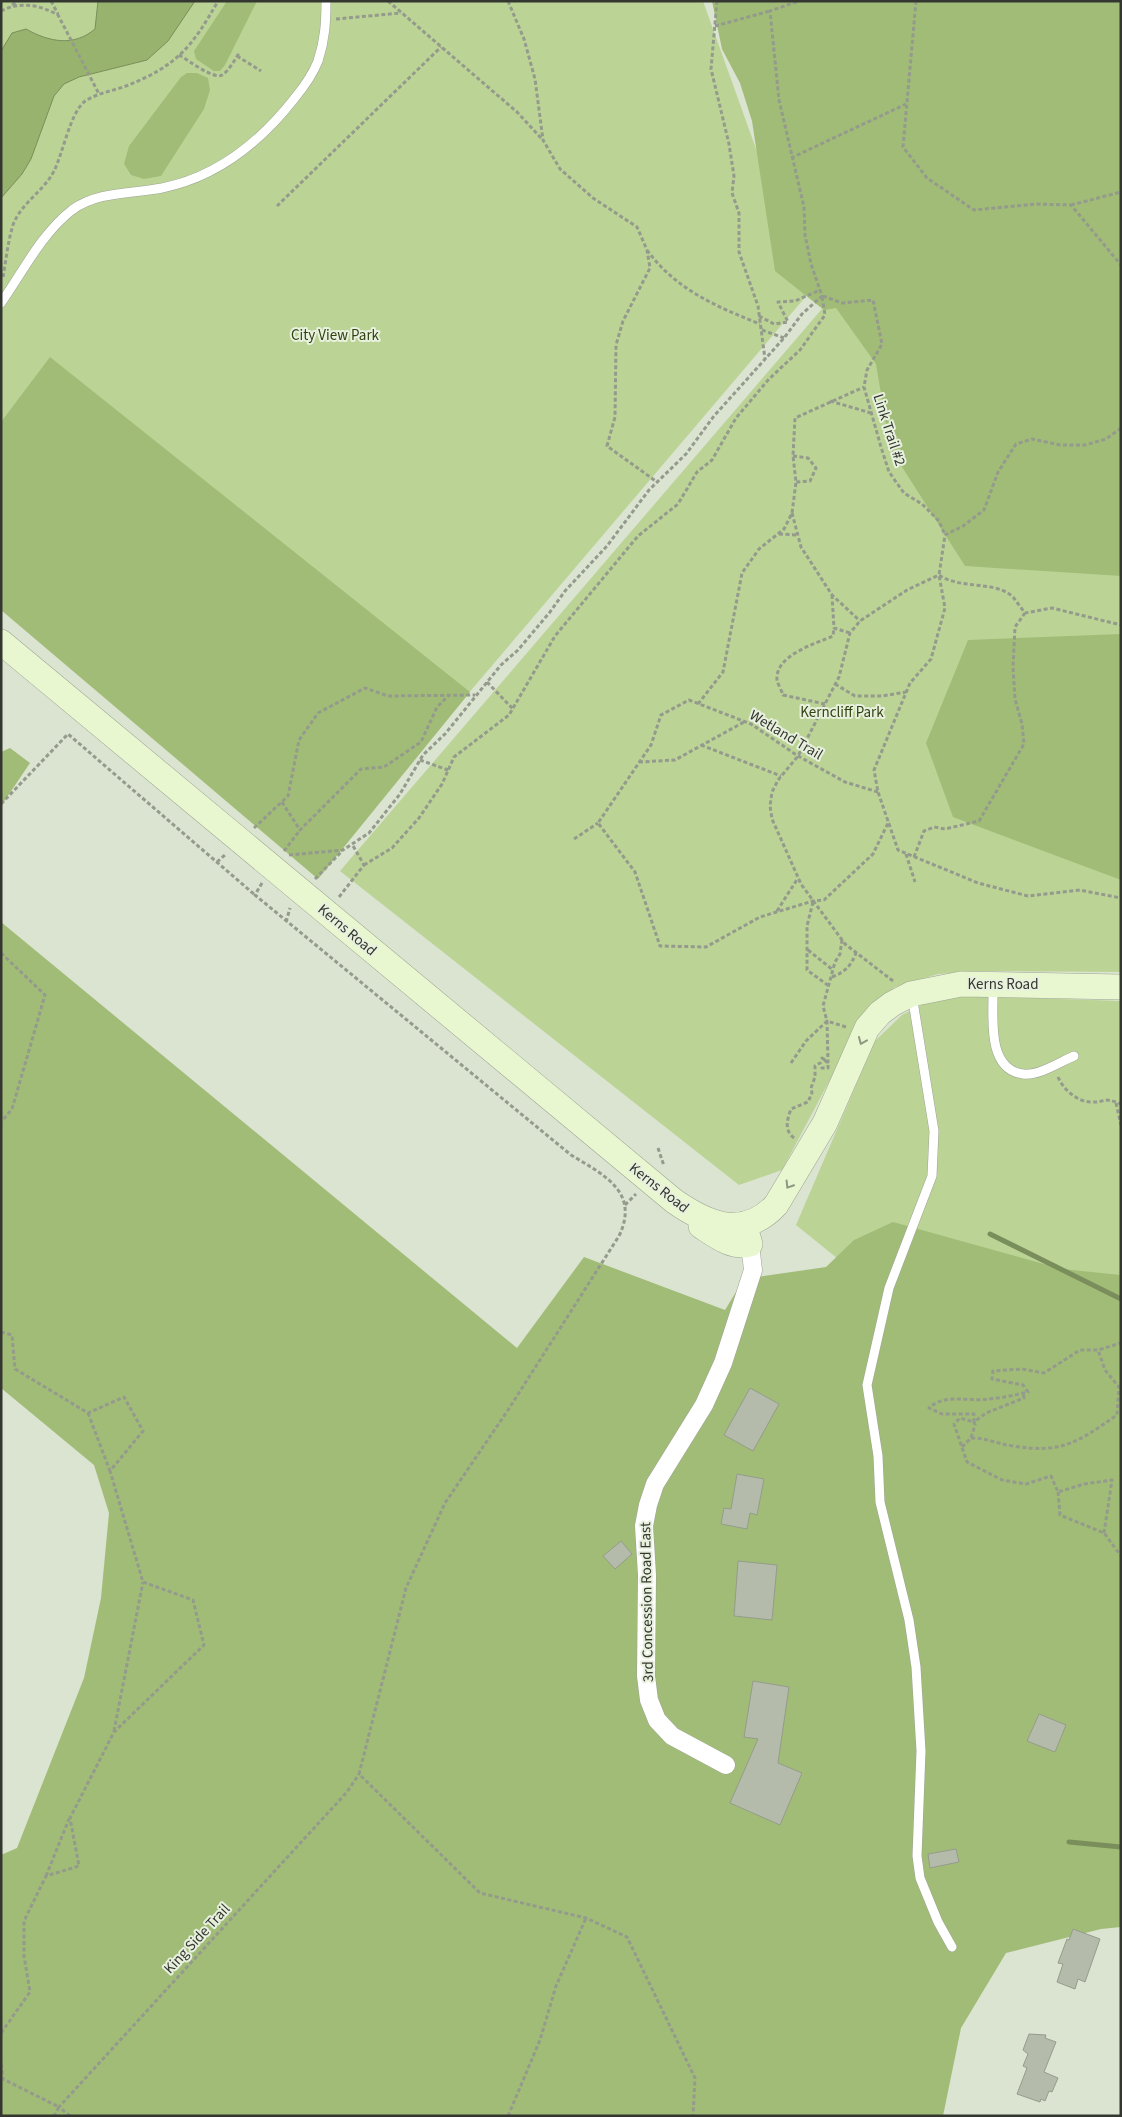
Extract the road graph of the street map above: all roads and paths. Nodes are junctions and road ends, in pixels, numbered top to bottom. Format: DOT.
graph roads {
  1 [pos="18,1"];
  2 [pos="51,1"];
  3 [pos="218,1"];
  4 [pos="326,1"];
  5 [pos="388,1"];
  6 [pos="508,1"];
  7 [pos="717,1"];
  8 [pos="916,1"];
  9 [pos="10,7"];
  10 [pos="1,11"];
  11 [pos="770,11"];
  12 [pos="401,13"];
  13 [pos="58,15"];
  14 [pos="326,16"];
  15 [pos="715,26"];
  16 [pos="441,47"];
  17 [pos="180,55"];
  18 [pos="261,71"];
  19 [pos="99,94"];
  20 [pos="907,104"];
  21 [pos="543,140"];
  22 [pos="791,158"];
  23 [pos="1121,192"];
  24 [pos="1072,205"];
  25 [pos="277,206"];
  26 [pos="647,250"];
  27 [pos="1121,265"];
  28 [pos="820,290"];
  29 [pos="2,303"];
  30 [pos="759,316"];
  31 [pos="760,324"];
  32 [pos="761,330"];
  33 [pos="784,338"];
  34 [pos="765,360"];
  35 [pos="864,387"];
  36 [pos="830,401"];
  37 [pos="871,413"];
  38 [pos="1121,428"];
  39 [pos="793,456"];
  40 [pos="657,482"];
  41 [pos="796,482"];
  42 [pos="792,513"];
  43 [pos="779,534"];
  44 [pos="798,535"];
  45 [pos="945,535"];
  46 [pos="939,575"];
  47 [pos="832,595"];
  48 [pos="1025,613"];
  49 [pos="860,621"];
  50 [pos="1121,625"];
  51 [pos="834,628"];
  52 [pos="850,633"];
  53 [pos="1,642"];
  54 [pos="487,682"];
  55 [pos="835,684"];
  56 [pos="906,692"];
  57 [pos="449,695"];
  58 [pos="476,695"];
  59 [pos="698,704"];
  60 [pos="825,704"];
  61 [pos="513,709"];
  62 [pos="744,722"];
  63 [pos="701,746"];
  64 [pos="798,756"];
  65 [pos="420,760"];
  66 [pos="638,762"];
  67 [pos="448,770"];
  68 [pos="781,776"];
  69 [pos="878,792"];
  70 [pos="282,802"];
  71 [pos="1,804"];
  72 [pos="889,821"];
  73 [pos="598,823"];
  74 [pos="300,830"];
  75 [pos="574,840"];
  76 [pos="240,841"];
  77 [pos="352,844"];
  78 [pos="343,850"];
  79 [pos="906,854"];
  80 [pos="280,856"];
  81 [pos="914,857"];
  82 [pos="217,862"];
  83 [pos="364,865"];
  84 [pos="798,878"];
  85 [pos="313,881"];
  86 [pos="915,882"];
  87 [pos="255,895"];
  88 [pos="1121,898"];
  89 [pos="813,901"];
  90 [pos="335,903"];
  91 [pos="777,912"];
  92 [pos="842,939"];
  93 [pos="807,949"];
  94 [pos="1,953"];
  95 [pos="856,953"];
  96 [pos="833,970"];
  97 [pos="832,978"];
  98 [pos="993,984"];
  99 [pos="829,986"];
  100 [pos="1121,987"];
  101 [pos="912,994"];
  102 [pos="828,1021"];
  103 [pos="1074,1056"];
  104 [pos="791,1063"];
  105 [pos="1052,1066"];
  106 [pos="1116,1102"];
  107 [pos="1121,1104"];
  108 [pos="1,1122"];
  109 [pos="1121,1125"];
  110 [pos="788,1129"];
  111 [pos="747,1234"];
  112 [pos="1,1332"];
  113 [pos="1121,1343"];
  114 [pos="1098,1350"];
  115 [pos="1023,1393"];
  116 [pos="88,1413"];
  117 [pos="974,1422"];
  118 [pos="971,1438"];
  119 [pos="962,1447"];
  120 [pos="110,1471"];
  121 [pos="1058,1492"];
  122 [pos="1104,1533"];
  123 [pos="1121,1556"];
  124 [pos="143,1582"];
  125 [pos="114,1732"];
  126 [pos="726,1765"];
  127 [pos="359,1774"];
  128 [pos="70,1818"];
  129 [pos="46,1876"];
  130 [pos="586,1918"];
  131 [pos="952,1947"];
  132 [pos="1,2033"];
  133 [pos="1,2064"];
  134 [pos="58,2107"];
  135 [pos="54,2116"];
  136 [pos="70,2116"];
  137 [pos="508,2116"];
  1 -- 9 [label="path"];
  2 -- 13 [label="path"];
  3 -- 17 [label="path"];
  4 -- 14 [label="lane"];
  5 -- 12 [label="path"];
  6 -- 21 [label="path"];
  7 -- 15 [label="path"];
  8 -- 20 [label="path"];
  9 -- 10 [label="path"];
  9 -- 13 [label="path"];
  11 -- 15 [label="path"];
  12 -- 14 [label="path"];
  12 -- 16 [label="path"];
  13 -- 19 [label="path"];
  14 -- 29 [label="lane"];
  15 -- 30 [label="path"];
  16 -- 21 [label="path"];
  16 -- 25 [label="path"];
  17 -- 18 [label="path"];
  17 -- 19 [label="path"];
  19 -- 29 [label="path"];
  20 -- 22 [label="path"];
  20 -- 24 [label="path"];
  21 -- 26 [label="path"];
  23 -- 24 [label="path"];
  24 -- 27 [label="path"];
  26 -- 31 [label="path"];
  26 -- 40 [label="path"];
  28 -- 30 [label="path"];
  30 -- 31 [label="path"];
  31 -- 32 [label="path"];
  32 -- 33 [label="path"];
  32 -- 34 [label="path"];
  35 -- 36 [label="path"];
  35 -- 37 [label="path, Link Trail #2"];
  35 -- 61 [label="path, Link Trail #2"];
  36 -- 37 [label="path"];
  36 -- 39 [label="path"];
  37 -- 45 [label="path, Link Trail #2"];
  38 -- 45 [label="path"];
  39 -- 41 [label="path"];
  39 -- 41 [label="path"];
  41 -- 42 [label="path"];
  42 -- 43 [label="path"];
  42 -- 44 [label="path"];
  43 -- 44 [label="path"];
  43 -- 59 [label="path"];
  44 -- 47 [label="path"];
  45 -- 46 [label="path"];
  46 -- 48 [label="path"];
  46 -- 49 [label="path"];
  46 -- 56 [label="path"];
  47 -- 49 [label="path"];
  47 -- 51 [label="path"];
  48 -- 50 [label="path"];
  48 -- 81 [label="path"];
  49 -- 52 [label="path"];
  51 -- 52 [label="path"];
  51 -- 60 [label="path"];
  52 -- 55 [label="path"];
  53 -- 76 [label="street, Kerns Road"];
  54 -- 61 [label="path"];
  55 -- 56 [label="path"];
  55 -- 60 [label="path"];
  56 -- 69 [label="path"];
  57 -- 58 [label="path"];
  57 -- 70 [label="path"];
  57 -- 74 [label="path"];
  59 -- 62 [label="path, Wetland Trail"];
  59 -- 66 [label="path, Wetland Trail"];
  60 -- 64 [label="path"];
  61 -- 67 [label="path"];
  62 -- 63 [label="path"];
  62 -- 64 [label="path, Wetland Trail"];
  63 -- 66 [label="path"];
  63 -- 68 [label="path"];
  64 -- 68 [label="path"];
  64 -- 69 [label="path, Wetland Trail"];
  65 -- 67 [label="path"];
  66 -- 73 [label="path, Wetland Trail"];
  67 -- 83 [label="path"];
  68 -- 84 [label="path"];
  69 -- 72 [label="path"];
  70 -- 74 [label="path"];
  70 -- 76 [label="path"];
  71 -- 82 [label="path"];
  72 -- 79 [label="path"];
  72 -- 89 [label="path"];
  73 -- 75 [label="path, Wetland Trail"];
  73 -- 91 [label="path"];
  74 -- 80 [label="path"];
  76 -- 82 [label="path"];
  76 -- 111 [label="street, Kerns Road"];
  77 -- 83 [label="path"];
  78 -- 85 [label="path"];
  79 -- 81 [label="path"];
  79 -- 86 [label="path"];
  81 -- 88 [label="path"];
  82 -- 87 [label="path"];
  83 -- 90 [label="path"];
  84 -- 89 [label="path"];
  84 -- 91 [label="path"];
  89 -- 91 [label="path"];
  89 -- 92 [label="path"];
  89 -- 93 [label="path"];
  92 -- 95 [label="path"];
  92 -- 96 [label="path"];
  93 -- 96 [label="path"];
  93 -- 99 [label="path"];
  94 -- 108 [label="path"];
  95 -- 97 [label="path"];
  95 -- 101 [label="path"];
  96 -- 97 [label="path"];
  97 -- 99 [label="path"];
  98 -- 100 [label="street, Kerns Road"];
  98 -- 101 [label="street, Kerns Road"];
  98 -- 105 [label="lane"];
  99 -- 102 [label="path"];
  101 -- 111 [label="street, Kerns Road, one-way"];
  101 -- 131 [label="lane"];
  102 -- 104 [label="path"];
  102 -- 110 [label="path"];
  103 -- 105 [label="lane"];
  105 -- 106 [label="path"];
  106 -- 107 [label="path"];
  106 -- 109 [label="path"];
  111 -- 126 [label="street, 3rd Concession Road East"];
  112 -- 116 [label="path"];
  113 -- 114 [label="path"];
  114 -- 115 [label="path"];
  114 -- 118 [label="path"];
  115 -- 117 [label="path"];
  115 -- 117 [label="path"];
  116 -- 120 [label="path"];
  116 -- 120 [label="path"];
  117 -- 118 [label="path"];
  117 -- 119 [label="path"];
  118 -- 119 [label="path"];
  119 -- 121 [label="path"];
  120 -- 124 [label="path"];
  121 -- 122 [label="path"];
  121 -- 122 [label="path"];
  122 -- 123 [label="path"];
  124 -- 125 [label="path"];
  124 -- 125 [label="path"];
  125 -- 128 [label="path"];
  127 -- 134 [label="path, King Side Trail"];
  128 -- 129 [label="path"];
  128 -- 129 [label="path"];
  129 -- 132 [label="path"];
  130 -- 137 [label="path"];
  133 -- 134 [label="path"];
  134 -- 135 [label="path, King Side Trail"];
  134 -- 136 [label="path"];
}
